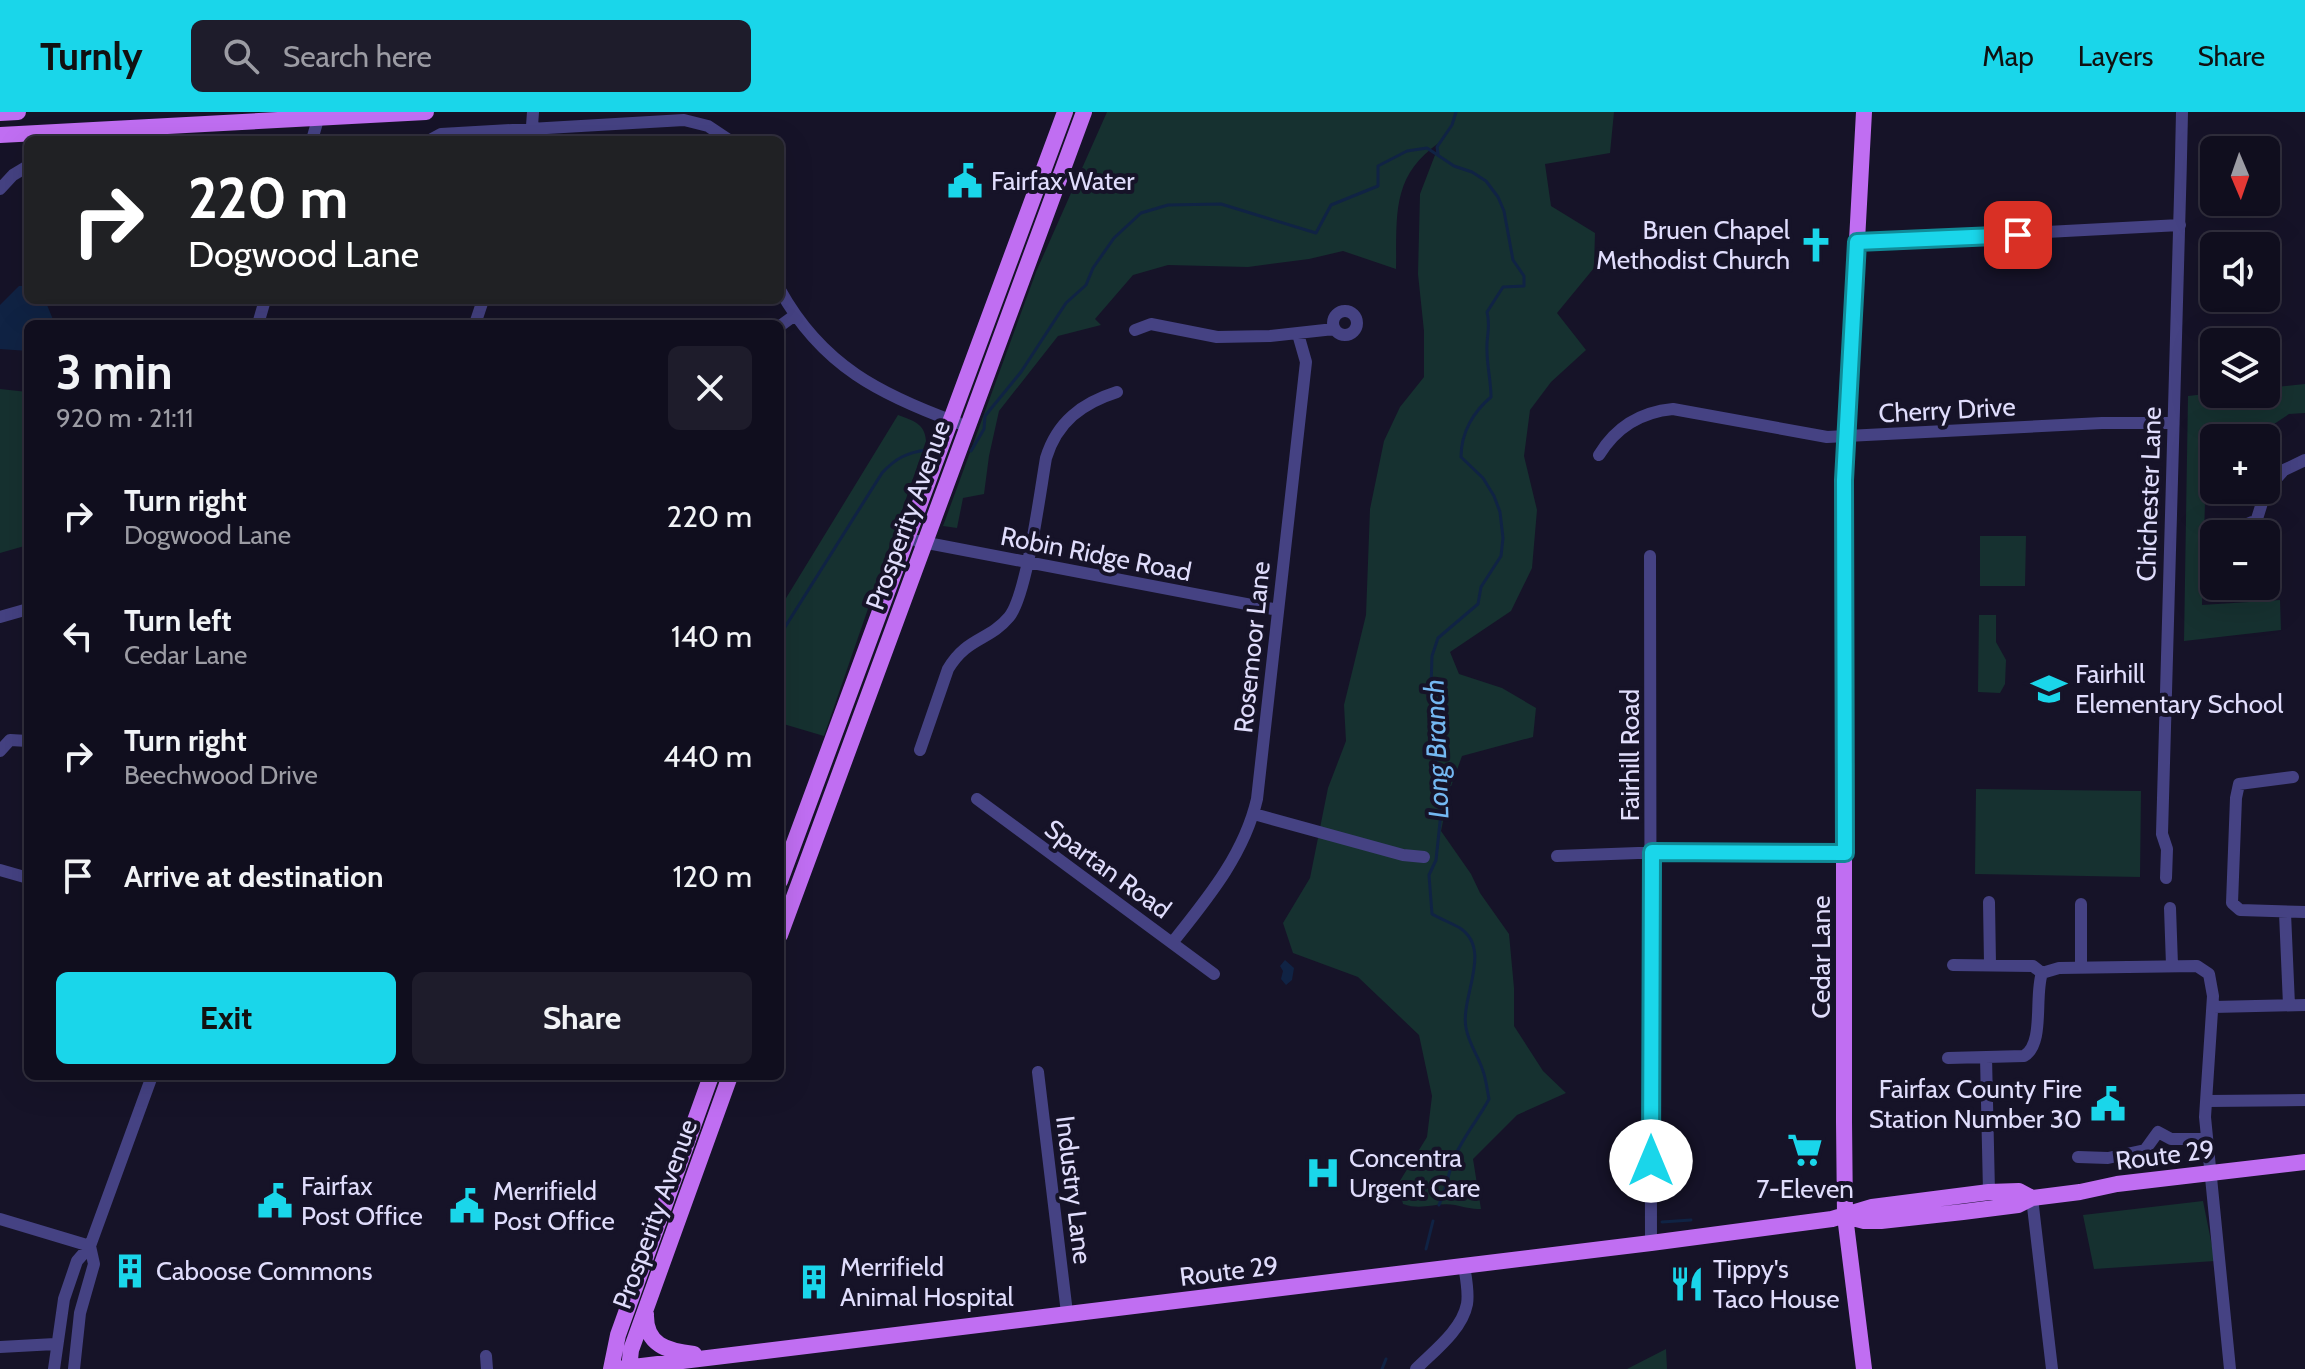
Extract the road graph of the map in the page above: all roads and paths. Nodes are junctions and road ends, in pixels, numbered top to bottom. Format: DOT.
graph roads {
  1 [pos="18,112"];
  2 [pos="426,112"];
  3 [pos="533,112"];
  4 [pos="1054,112"];
  5 [pos="1065,112"];
  6 [pos="1084,112"];
  7 [pos="1864,112"];
  8 [pos="2182,112"];
  9 [pos="0,113"];
  10 [pos="319,115"];
  11 [pos="88,131"];
  12 [pos="532,134"];
  13 [pos="1057,134"];
  14 [pos="0,135"];
  15 [pos="48,136"];
  16 [pos="313,136"];
  17 [pos="437,136"];
  18 [pos="724,136"];
  19 [pos="24,139"];
  20 [pos="0,142"];
  21 [pos="24,168"];
  22 [pos="0,189"];
  23 [pos="2180,225"];
  24 [pos="1857,242"];
  25 [pos="784,297"];
  26 [pos="1152,309"];
  27 [pos="795,315"];
  28 [pos="784,323"];
  29 [pos="1151,324"];
  30 [pos="1334,329"];
  31 [pos="1135,330"];
  32 [pos="1298,334"];
  33 [pos="1117,392"];
  34 [pos="950,420"];
  35 [pos="2173,423"];
  36 [pos="967,426"];
  37 [pos="1845,437"];
  38 [pos="1599,455"];
  39 [pos="2305,460"];
  40 [pos="2280,474"];
  41 [pos="906,538"];
  42 [pos="924,543"];
  43 [pos="1650,556"];
  44 [pos="1026,562"];
  45 [pos="24,610"];
  46 [pos="1278,610"];
  47 [pos="0,617"];
  48 [pos="24,741"];
  49 [pos="920,750"];
  50 [pos="0,751"];
  51 [pos="2293,777"];
  52 [pos="977,799"];
  53 [pos="1254,814"];
  54 [pos="1652,852"];
  55 [pos="1845,853"];
  56 [pos="1557,856"];
  57 [pos="1424,857"];
  58 [pos="0,870"];
  59 [pos="784,870"];
  60 [pos="24,877"];
  61 [pos="2166,878"];
  62 [pos="1989,902"];
  63 [pos="2081,904"];
  64 [pos="2170,908"];
  65 [pos="2305,912"];
  66 [pos="2285,913"];
  67 [pos="784,924"];
  68 [pos="1172,943"];
  69 [pos="1990,964"];
  70 [pos="1953,965"];
  71 [pos="2172,965"];
  72 [pos="2081,967"];
  73 [pos="2042,973"];
  74 [pos="1214,974"];
  75 [pos="2289,1005"];
  76 [pos="2305,1005"];
  77 [pos="2213,1007"];
  78 [pos="1986,1057"];
  79 [pos="1948,1058"];
  80 [pos="1038,1072"];
  81 [pos="151,1080"];
  82 [pos="710,1080"];
  83 [pos="729,1080"];
  84 [pos="2305,1100"];
  85 [pos="2208,1101"];
  86 [pos="2206,1139"];
  87 [pos="2078,1157"];
  88 [pos="2108,1158"];
  89 [pos="2305,1162"];
  90 [pos="2211,1173"];
  91 [pos="2111,1185"];
  92 [pos="1989,1192"];
  93 [pos="2032,1198"];
  94 [pos="1845,1216"];
  95 [pos="0,1219"];
  96 [pos="1651,1243"];
  97 [pos="90,1246"];
  98 [pos="1464,1266"];
  99 [pos="649,1301"];
  100 [pos="1067,1313"];
  101 [pos="55,1344"];
  102 [pos="0,1347"];
  103 [pos="715,1357"];
  104 [pos="629,1368"];
  105 [pos="54,1369"];
  106 [pos="74,1369"];
  107 [pos="614,1369"];
  108 [pos="1416,1369"];
  109 [pos="1864,1369"];
  110 [pos="2052,1369"];
  111 [pos="2230,1369"];
  1 -- 9 [label="main road"];
  2 -- 10 [label="main road"];
  3 -- 12 [label="street"];
  4 -- 13 [label="main road"];
  5 -- 13 [label="main road, Prosperity Avenue"];
  6 -- 36 [label="main road, Prosperity Avenue"];
  7 -- 24 [label="main road, Cedar Lane"];
  8 -- 23 [label="street, Chichester Lane"];
  10 -- 11 [label="main road"];
  10 -- 16 [label="street"];
  11 -- 14 [label="main road"];
  11 -- 15 [label="main road"];
  12 -- 17 [label="street"];
  12 -- 18 [label="street"];
  13 -- 34 [label="main road, Prosperity Avenue"];
  19 -- 20 [label="main road"];
  21 -- 22 [label="street"];
  23 -- 24 [label="street"];
  23 -- 35 [label="street, Chichester Lane"];
  24 -- 37 [label="main road, Cedar Lane"];
  25 -- 27 [label="street"];
  26 -- 29 [label="street"];
  27 -- 28 [label="street"];
  27 -- 34 [label="street"];
  29 -- 31 [label="street"];
  29 -- 32 [label="street"];
  30 -- 32 [label="street"];
  32 -- 46 [label="street, Rosemoor Lane"];
  33 -- 44 [label="street"];
  34 -- 36 [label="street"];
  34 -- 41 [label="main road, Prosperity Avenue"];
  35 -- 37 [label="street, Cherry Drive"];
  35 -- 61 [label="street, Chichester Lane"];
  36 -- 42 [label="main road, Prosperity Avenue"];
  37 -- 38 [label="street, Cherry Drive"];
  37 -- 55 [label="main road, Cedar Lane"];
  39 -- 40 [label="street"];
  41 -- 42 [label="street, Robin Ridge Road"];
  41 -- 59 [label="main road, Prosperity Avenue"];
  42 -- 44 [label="street, Robin Ridge Road"];
  42 -- 67 [label="main road, Prosperity Avenue"];
  43 -- 54 [label="street, Fairhill Road"];
  44 -- 46 [label="street, Robin Ridge Road"];
  44 -- 49 [label="street"];
  45 -- 47 [label="street"];
  46 -- 53 [label="street, Rosemoor Lane"];
  48 -- 50 [label="street"];
  51 -- 66 [label="street"];
  52 -- 68 [label="street, Spartan Road"];
  53 -- 57 [label="street"];
  53 -- 68 [label="street, Rosemoor Lane"];
  54 -- 55 [label="street"];
  54 -- 56 [label="street"];
  54 -- 96 [label="street, Fairhill Road"];
  55 -- 94 [label="main road, Cedar Lane"];
  58 -- 60 [label="street"];
  62 -- 69 [label="street"];
  63 -- 72 [label="street"];
  64 -- 71 [label="street"];
  65 -- 66 [label="street"];
  66 -- 75 [label="street"];
  68 -- 74 [label="street, Spartan Road"];
  69 -- 70 [label="street"];
  69 -- 73 [label="street"];
  71 -- 72 [label="street"];
  71 -- 77 [label="street"];
  72 -- 73 [label="street"];
  73 -- 78 [label="street"];
  75 -- 76 [label="street"];
  75 -- 77 [label="street"];
  77 -- 85 [label="street"];
  78 -- 79 [label="street"];
  78 -- 92 [label="street"];
  80 -- 100 [label="street, Industry Lane"];
  81 -- 97 [label="street"];
  82 -- 107 [label="main road, Prosperity Avenue"];
  83 -- 99 [label="main road, Prosperity Avenue"];
  84 -- 85 [label="street"];
  85 -- 86 [label="street"];
  86 -- 88 [label="street"];
  86 -- 90 [label="street"];
  87 -- 88 [label="street"];
  88 -- 91 [label="street"];
  89 -- 90 [label="main road, Route 29"];
  90 -- 91 [label="main road, Route 29"];
  90 -- 111 [label="street"];
  91 -- 93 [label="main road, Route 29"];
  92 -- 93 [label="main road, Route 29"];
  92 -- 94 [label="main road, Route 29"];
  93 -- 94 [label="main road, Route 29"];
  93 -- 110 [label="street"];
  94 -- 96 [label="main road, Route 29"];
  94 -- 109 [label="main road, Cedar Lane"];
  95 -- 97 [label="street"];
  96 -- 98 [label="main road, Route 29"];
  97 -- 101 [label="street"];
  97 -- 106 [label="street"];
  98 -- 100 [label="main road, Route 29"];
  98 -- 108 [label="street"];
  99 -- 103 [label="main road"];
  99 -- 104 [label="main road, Prosperity Avenue"];
  100 -- 103 [label="main road, Route 29"];
  101 -- 102 [label="street"];
  101 -- 105 [label="street"];
  103 -- 104 [label="main road, Route 29"];
  104 -- 107 [label="main road, Route 29"];
}
